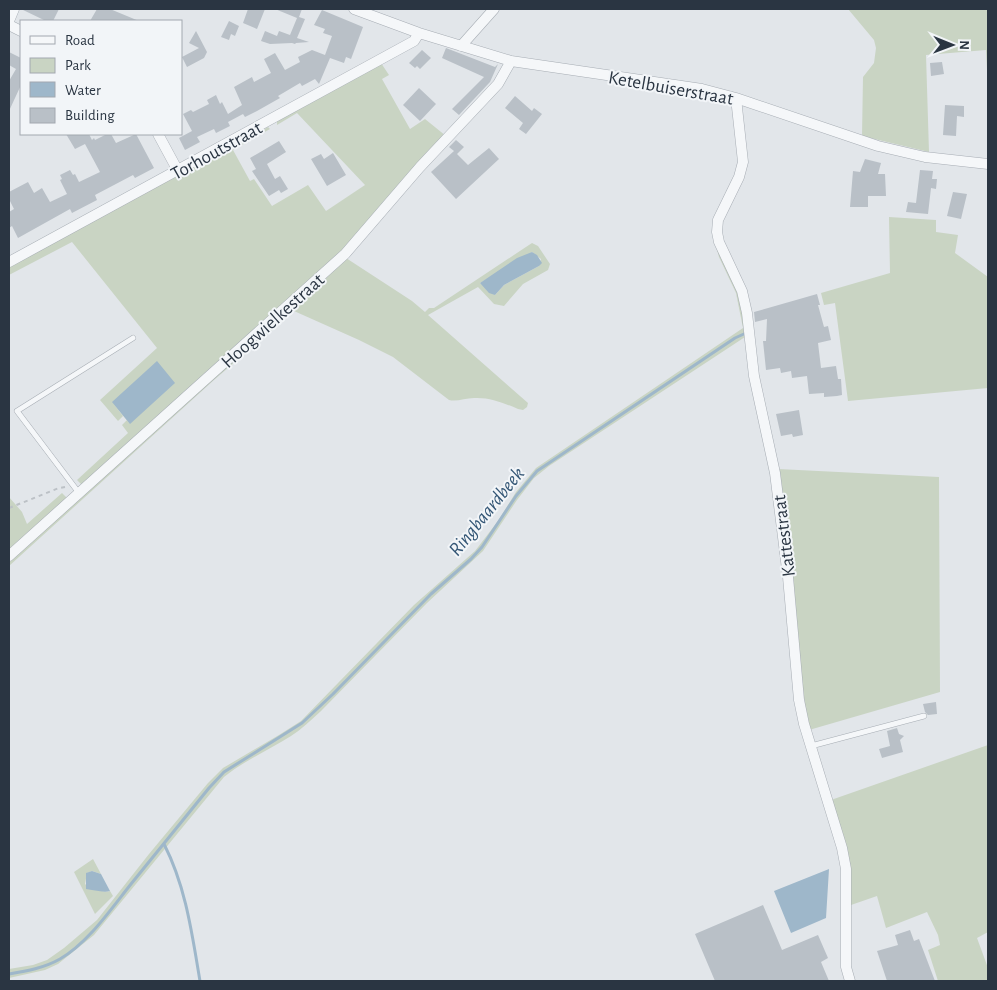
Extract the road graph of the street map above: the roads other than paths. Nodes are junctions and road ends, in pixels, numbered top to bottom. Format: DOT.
graph roads {
  1 [pos="14,9"];
  2 [pos="354,9"];
  3 [pos="494,9"];
  4 [pos="9,21"];
  5 [pos="419,33"];
  6 [pos="461,46"];
  7 [pos="511,60"];
  8 [pos="736,98"];
  9 [pos="159,135"];
  10 [pos="988,164"];
  11 [pos="178,171"];
  12 [pos="9,262"];
  13 [pos="132,338"];
  14 [pos="78,490"];
  15 [pos="9,556"];
  16 [pos="924,716"];
  17 [pos="811,746"];
  18 [pos="850,981"];
  1 -- 4 [label="street"];
  2 -- 5 [label="street, Ketelbuiserstraat"];
  3 -- 6 [label="street"];
  5 -- 6 [label="street, Ketelbuiserstraat"];
  5 -- 11 [label="street, Torhoutstraat"];
  6 -- 7 [label="street, Ketelbuiserstraat"];
  7 -- 8 [label="street, Ketelbuiserstraat"];
  7 -- 14 [label="street, Hoogwielkestraat"];
  8 -- 10 [label="street, Ketelbuiserstraat"];
  8 -- 17 [label="street, Kattestraat"];
  9 -- 11 [label="street"];
  11 -- 12 [label="street, Torhoutstraat"];
  13 -- 14 [label="lane"];
  14 -- 15 [label="street, Hoogwielkestraat"];
  16 -- 17 [label="lane"];
  17 -- 18 [label="street, Kattestraat"];
}
